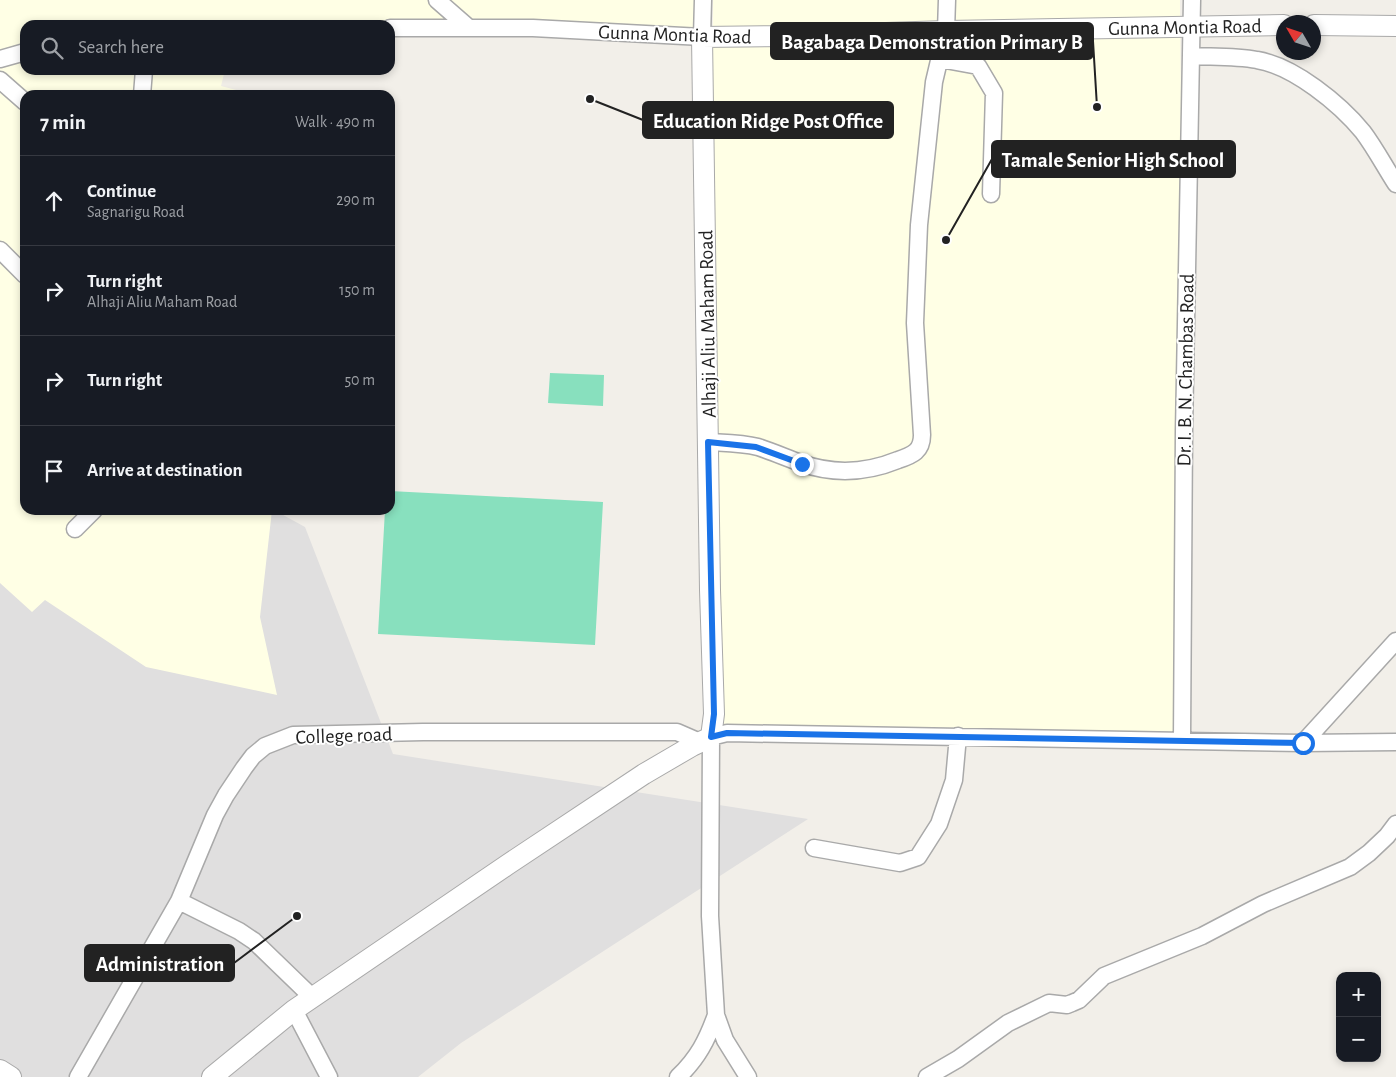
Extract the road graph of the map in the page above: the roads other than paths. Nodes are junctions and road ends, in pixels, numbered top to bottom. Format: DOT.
graph roads {
  1 [pos="437,0"];
  2 [pos="703,0"];
  3 [pos="947,0"];
  4 [pos="1192,0"];
  5 [pos="1276,25"];
  6 [pos="1321,25"];
  7 [pos="1396,26"];
  8 [pos="1192,27"];
  9 [pos="395,28"];
  10 [pos="470,28"];
  11 [pos="946,31"];
  12 [pos="702,37"];
  13 [pos="20,53"];
  14 [pos="1192,56"];
  15 [pos="0,59"];
  16 [pos="940,59"];
  17 [pos="144,75"];
  18 [pos="0,80"];
  19 [pos="142,90"];
  20 [pos="20,98"];
  21 [pos="1396,184"];
  22 [pos="990,194"];
  23 [pos="0,250"];
  24 [pos="20,270"];
  25 [pos="708,442"];
  26 [pos="89,515"];
  27 [pos="75,529"];
  28 [pos="1396,641"];
  29 [pos="958,736"];
  30 [pos="706,740"];
  31 [pos="1182,740"];
  32 [pos="1396,742"];
  33 [pos="1303,743"];
  34 [pos="1396,824"];
  35 [pos="814,848"];
  36 [pos="179,901"];
  37 [pos="312,998"];
  38 [pos="294,1010"];
  39 [pos="716,1015"];
  40 [pos="0,1070"];
  41 [pos="11,1077"];
  42 [pos="78,1077"];
  43 [pos="212,1077"];
  44 [pos="329,1077"];
  45 [pos="678,1077"];
  46 [pos="748,1077"];
  47 [pos="927,1077"];
  1 -- 10 [label="street"];
  2 -- 12 [label="street, Alhaji Aliu Maham Road"];
  3 -- 11 [label="street"];
  4 -- 8 [label="street, Dr. I. B. N. Chambas Road"];
  5 -- 8 [label="street, Gunna Montia Road"];
  6 -- 7 [label="street"];
  8 -- 11 [label="street, Gunna Montia Road"];
  8 -- 14 [label="street, Dr. I. B. N. Chambas Road"];
  9 -- 10 [label="street, Gunna Montia Road"];
  10 -- 12 [label="street, Gunna Montia Road"];
  11 -- 12 [label="street, Gunna Montia Road"];
  11 -- 16 [label="street"];
  12 -- 25 [label="street, Alhaji Aliu Maham Road"];
  13 -- 15 [label="street"];
  14 -- 21 [label="street"];
  14 -- 31 [label="street, Dr. I. B. N. Chambas Road"];
  16 -- 22 [label="street"];
  16 -- 25 [label="street"];
  17 -- 19 [label="street"];
  18 -- 20 [label="street"];
  23 -- 24 [label="street"];
  25 -- 30 [label="street, Alhaji Aliu Maham Road"];
  26 -- 27 [label="street"];
  28 -- 33 [label="street"];
  29 -- 30 [label="street"];
  29 -- 31 [label="street"];
  29 -- 35 [label="street"];
  30 -- 36 [label="street, College road"];
  30 -- 37 [label="street"];
  30 -- 39 [label="street"];
  31 -- 33 [label="street"];
  32 -- 33 [label="street"];
  34 -- 47 [label="street"];
  36 -- 37 [label="street"];
  36 -- 42 [label="street, College road"];
  37 -- 38 [label="street"];
  38 -- 43 [label="street"];
  38 -- 44 [label="street"];
  39 -- 45 [label="street"];
  39 -- 46 [label="street"];
  40 -- 41 [label="street"];
}
